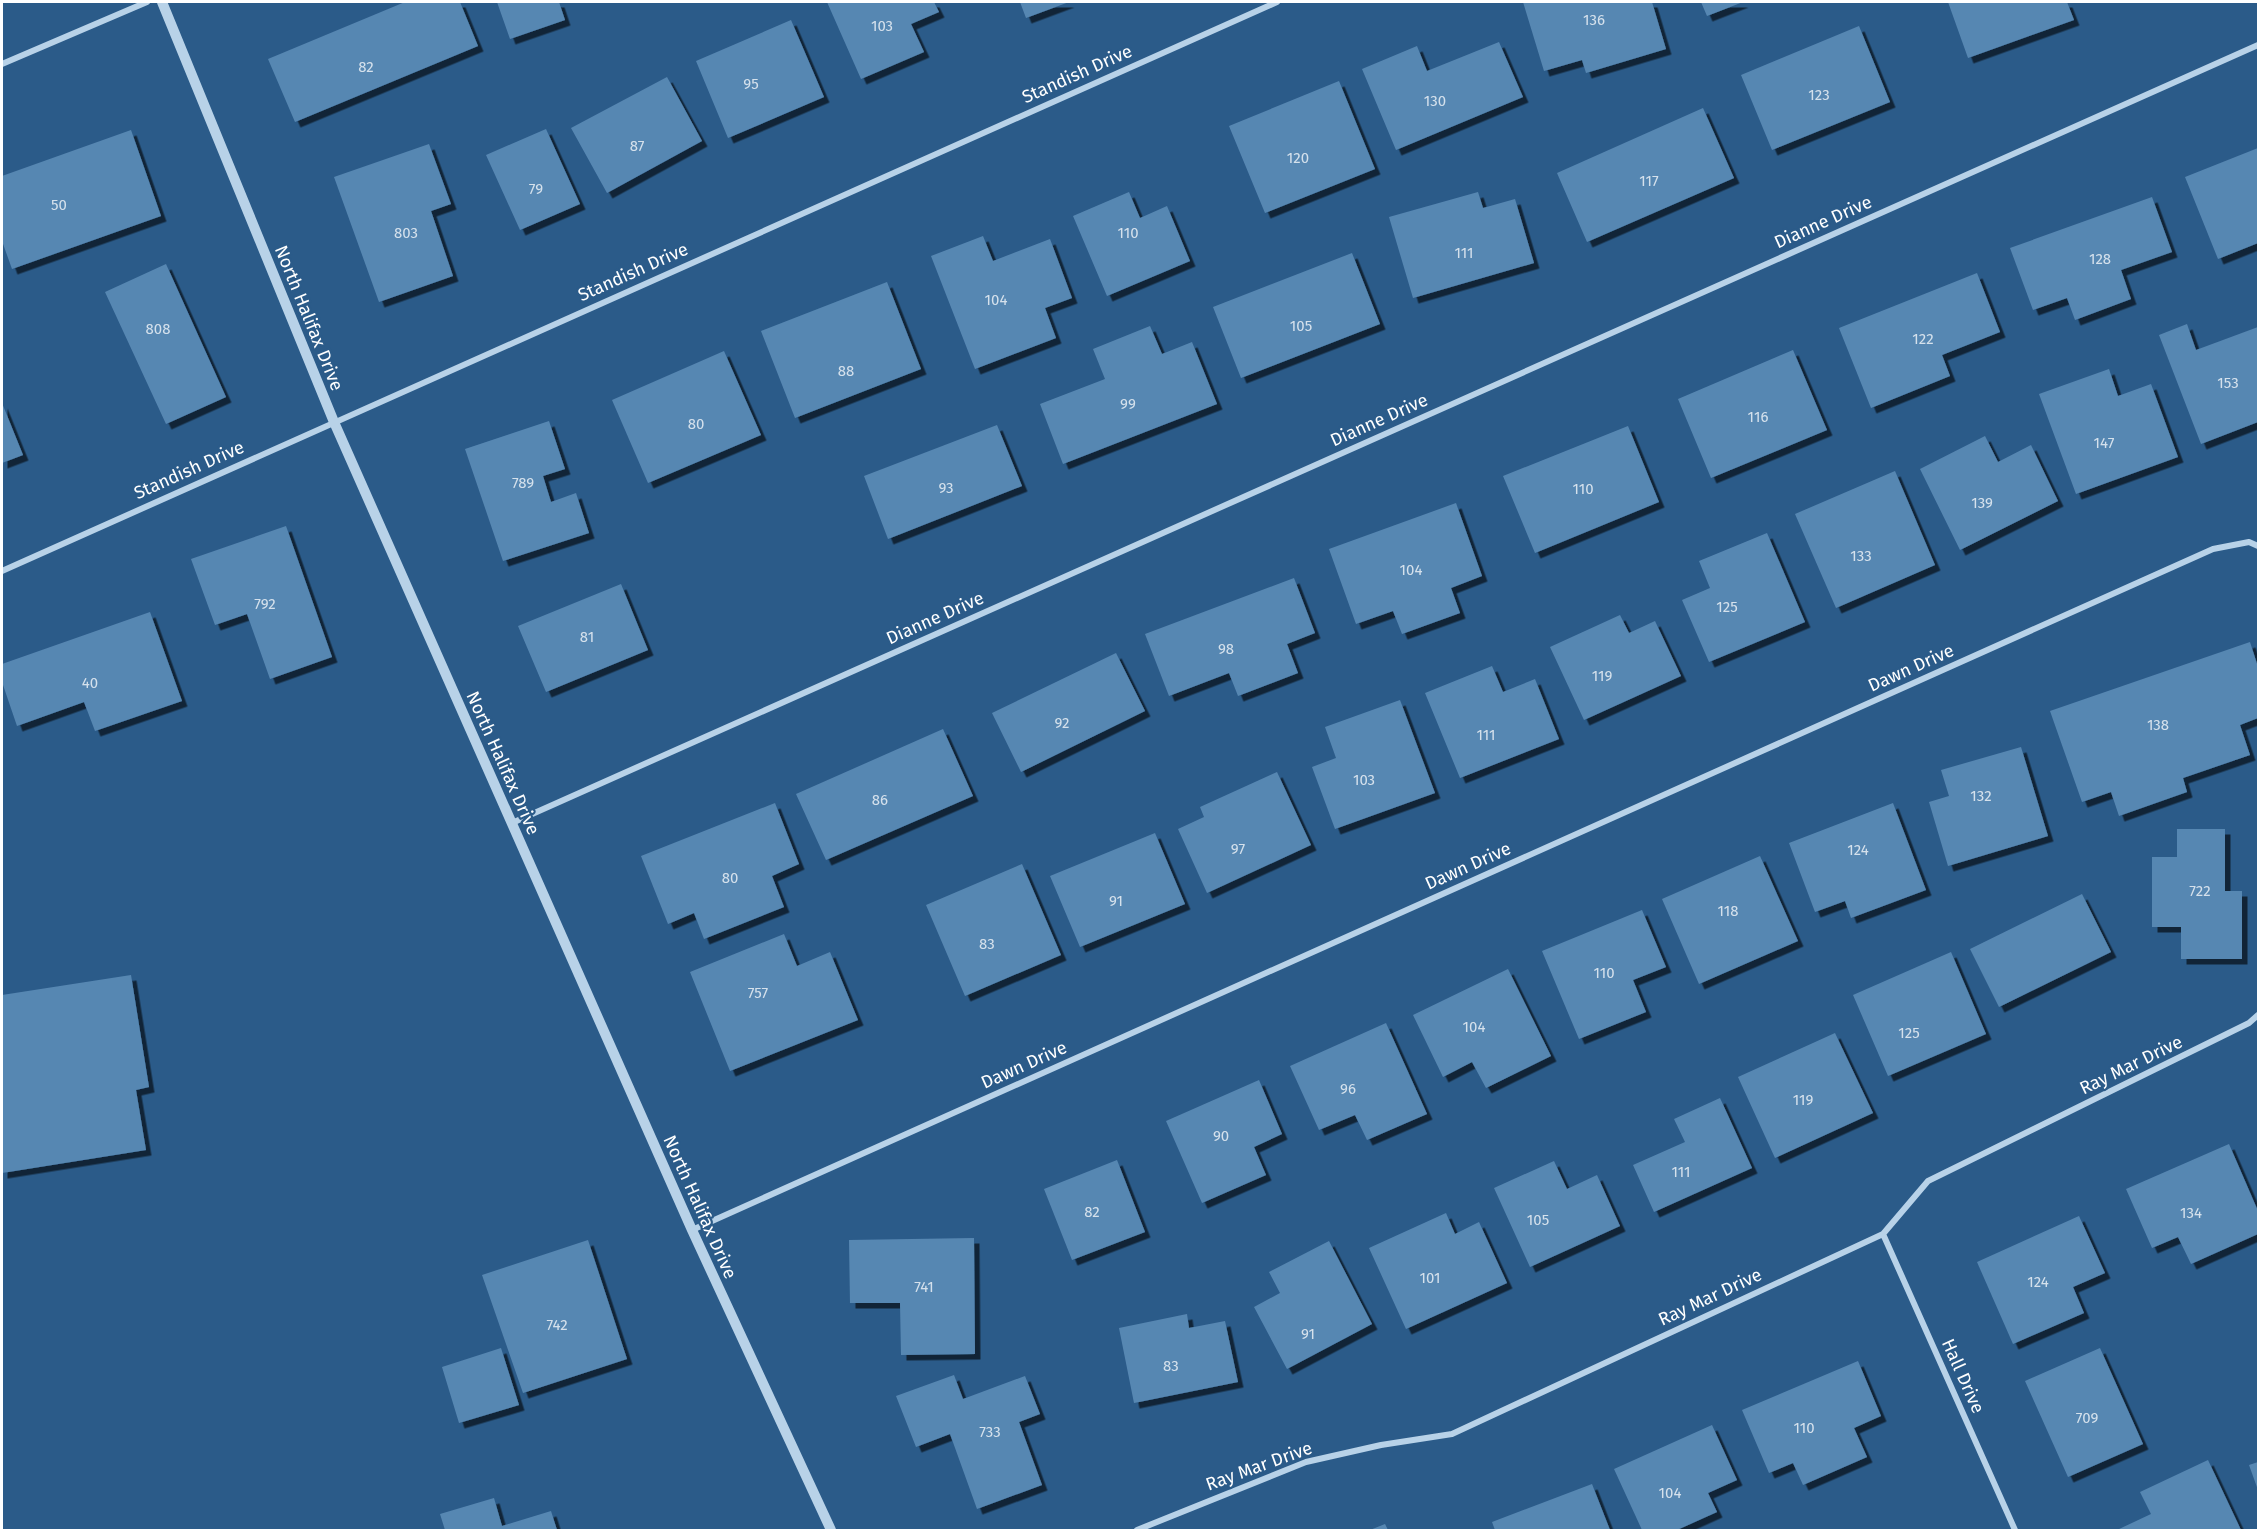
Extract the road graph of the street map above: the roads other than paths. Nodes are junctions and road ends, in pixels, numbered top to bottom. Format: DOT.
graph roads {
  1 [pos="147,2"];
  2 [pos="162,2"];
  3 [pos="1277,2"];
  4 [pos="2259,45"];
  5 [pos="2,64"];
  6 [pos="334,422"];
  7 [pos="2259,546"];
  8 [pos="2,571"];
  9 [pos="512,823"];
  10 [pos="2259,1015"];
  11 [pos="692,1230"];
  12 [pos="1883,1234"];
  13 [pos="831,1530"];
  14 [pos="1137,1530"];
  15 [pos="2016,1530"];
  1 -- 5 [label="street"];
  2 -- 6 [label="street, North Halifax Drive"];
  3 -- 6 [label="street, Standish Drive"];
  4 -- 9 [label="street, Dianne Drive"];
  6 -- 8 [label="street, Standish Drive"];
  6 -- 9 [label="street, North Halifax Drive"];
  7 -- 11 [label="street, Dawn Drive"];
  9 -- 11 [label="street, North Halifax Drive"];
  10 -- 12 [label="street, Ray Mar Drive"];
  11 -- 13 [label="street, North Halifax Drive"];
  12 -- 14 [label="street, Ray Mar Drive"];
  12 -- 15 [label="street, Hall Drive"];
}
